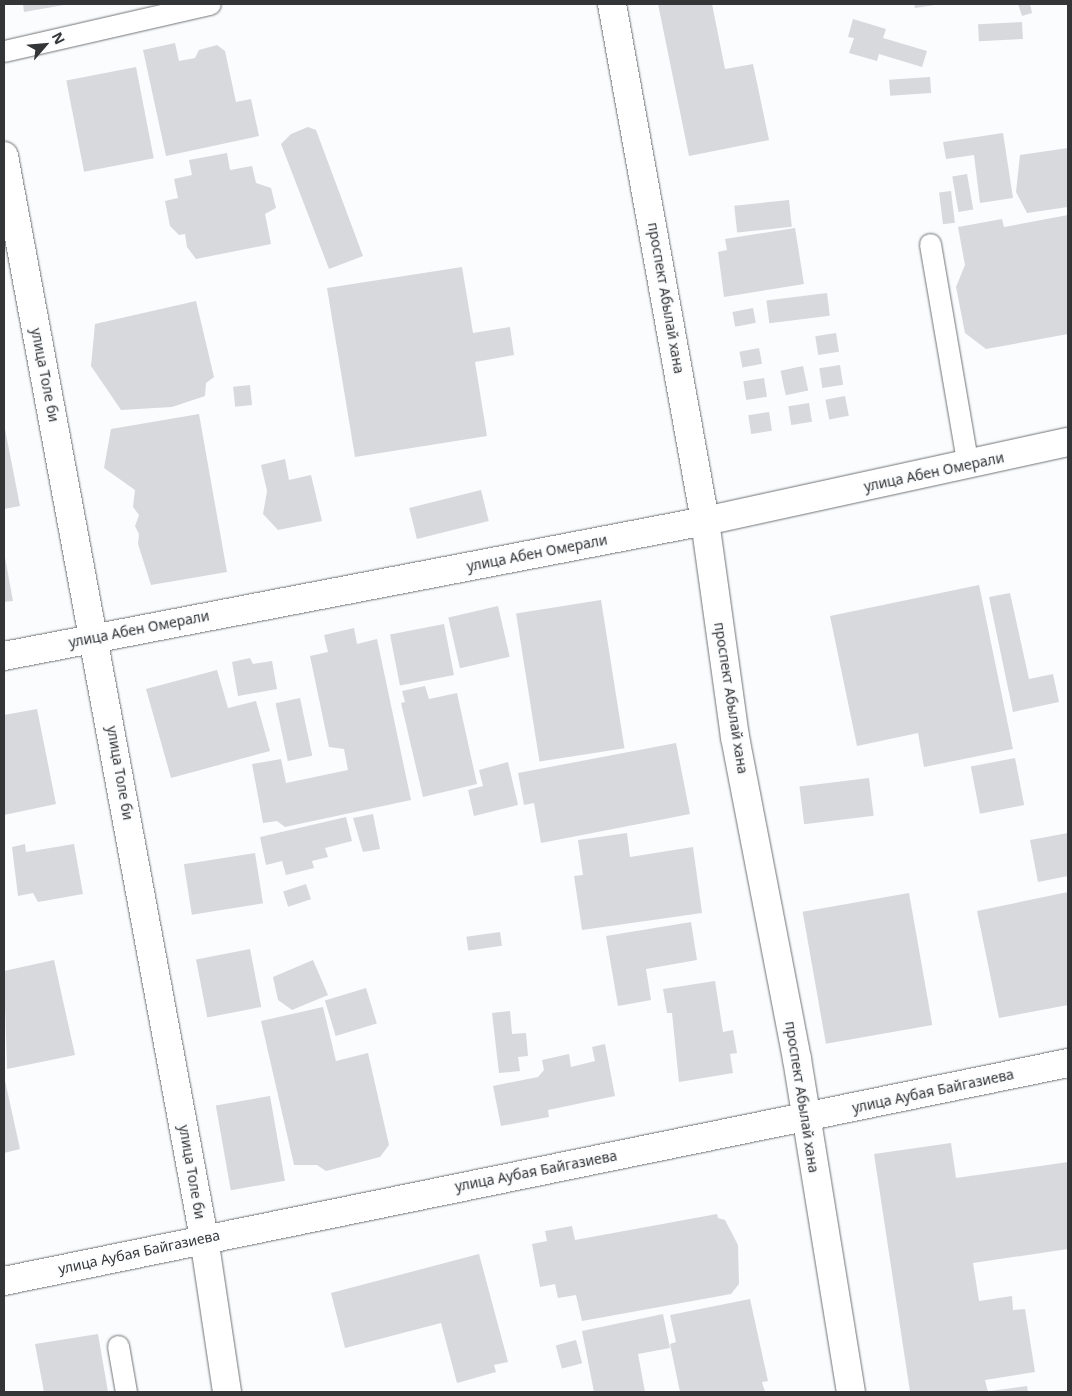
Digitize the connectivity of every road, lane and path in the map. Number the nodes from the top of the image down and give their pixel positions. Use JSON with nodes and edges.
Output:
{"nodes":[{"id":1,"x":210,"y":4,"type":"edge"},
{"id":2,"x":612,"y":4,"type":"edge"},
{"id":3,"x":4,"y":51,"type":"edge"},
{"id":4,"x":4,"y":156,"type":"edge"},
{"id":5,"x":930,"y":244,"type":"dead end"},
{"id":6,"x":1068,"y":442,"type":"edge"},
{"id":7,"x":968,"y":466,"type":"junction"},
{"id":8,"x":705,"y":521,"type":"junction"},
{"id":9,"x":95,"y":637,"type":"junction"},
{"id":10,"x":4,"y":656,"type":"edge"},
{"id":11,"x":1068,"y":1063,"type":"edge"},
{"id":12,"x":806,"y":1117,"type":"junction"},
{"id":13,"x":204,"y":1238,"type":"junction"},
{"id":14,"x":4,"y":1281,"type":"edge"},
{"id":15,"x":118,"y":1346,"type":"dead end"},
{"id":16,"x":126,"y":1392,"type":"edge"},
{"id":17,"x":228,"y":1392,"type":"edge"},
{"id":18,"x":851,"y":1392,"type":"edge"}],
"edges":[{"from":1,"to":3,"type":"lane"},
{"from":2,"to":8,"type":"main road","name":"проспект Абылай хана"},
{"from":4,"to":9,"type":"main road","name":"улица Толе би"},
{"from":5,"to":7,"type":"lane"},
{"from":6,"to":7,"type":"main road","name":"улица Абен Омерали"},
{"from":7,"to":8,"type":"main road","name":"улица Абен Омерали"},
{"from":8,"to":9,"type":"main road","name":"улица Абен Омерали"},
{"from":8,"to":12,"type":"main road","name":"проспект Абылай хана"},
{"from":9,"to":10,"type":"main road","name":"улица Абен Омерали"},
{"from":9,"to":13,"type":"main road","name":"улица Толе би"},
{"from":11,"to":12,"type":"main road","name":"улица Аубая Байгазиева"},
{"from":12,"to":13,"type":"main road","name":"улица Аубая Байгазиева"},
{"from":12,"to":18,"type":"main road","name":"проспект Абылай хана"},
{"from":13,"to":14,"type":"main road","name":"улица Аубая Байгазиева"},
{"from":13,"to":17,"type":"main road","name":"улица Толе би"},
{"from":15,"to":16,"type":"lane"}]}
